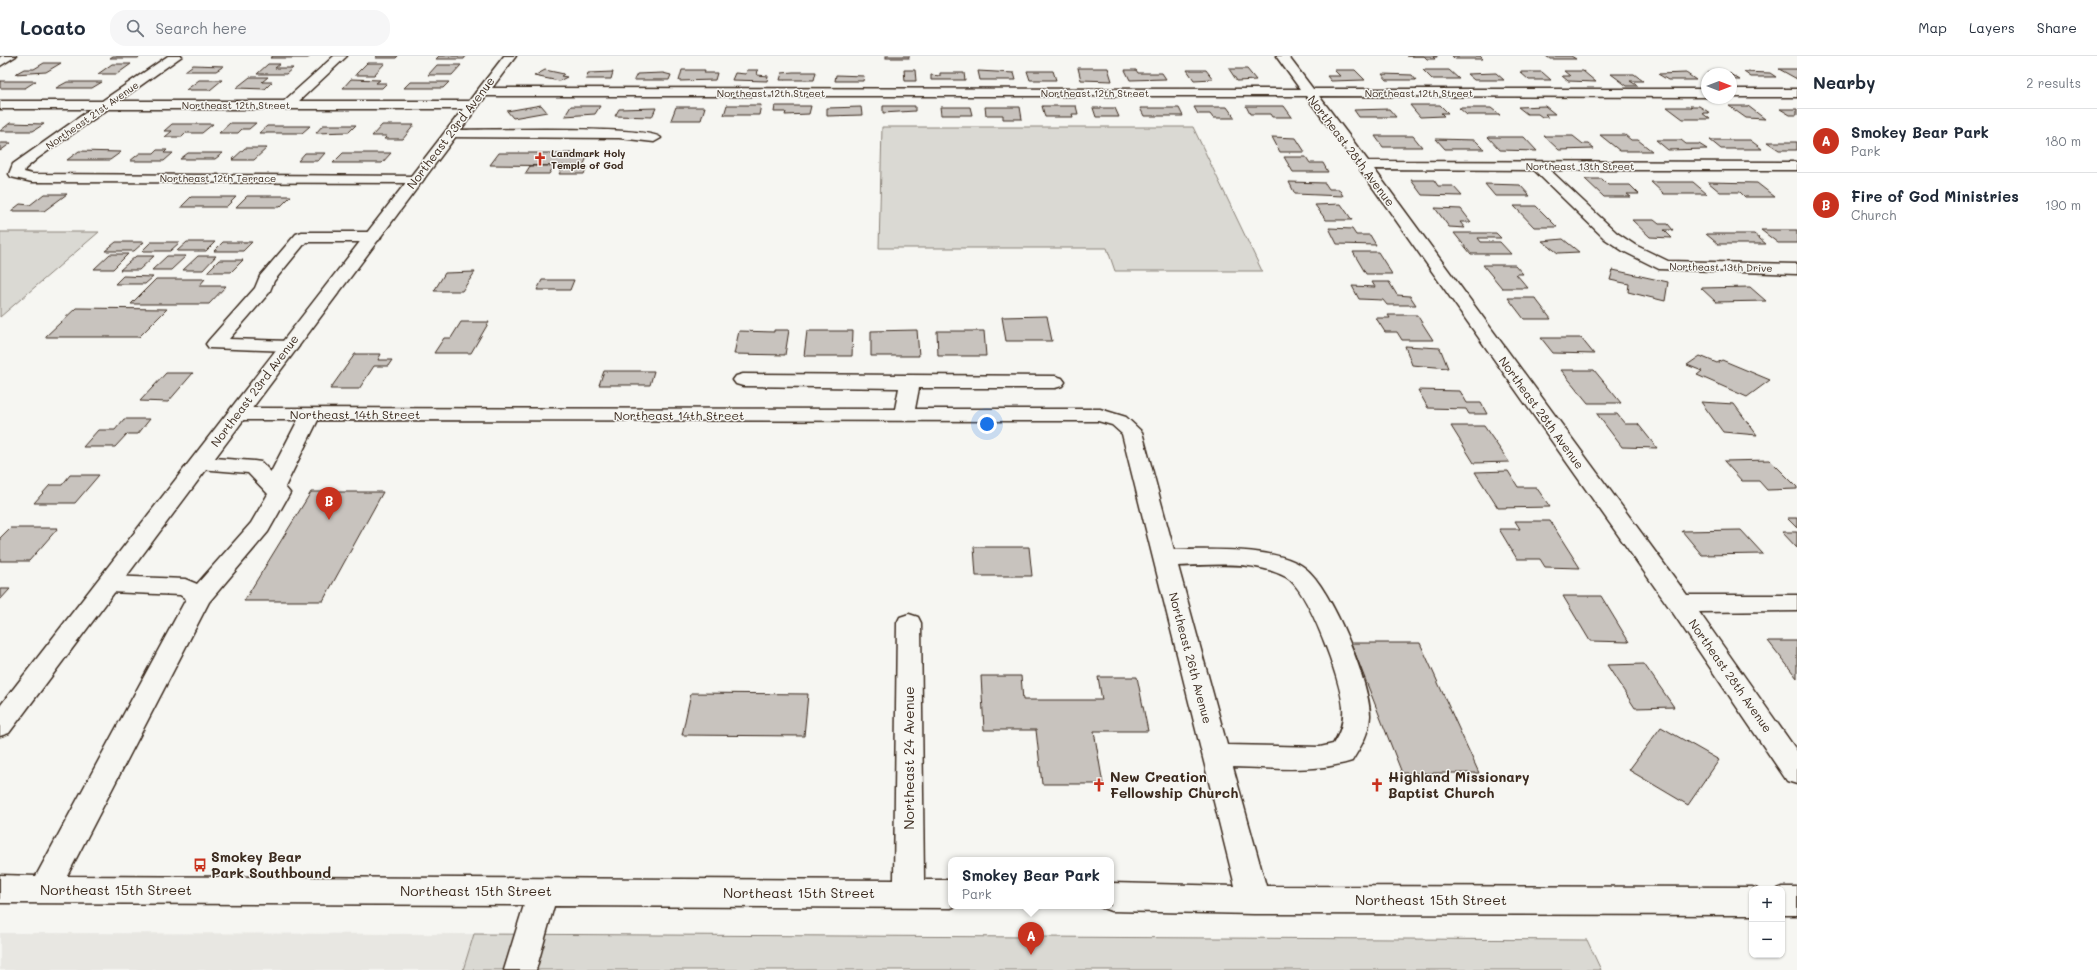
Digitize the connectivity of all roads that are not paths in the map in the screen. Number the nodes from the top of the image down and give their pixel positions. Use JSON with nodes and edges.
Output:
{"nodes":[{"id":1,"x":10,"y":56,"type":"edge"},
{"id":2,"x":176,"y":56,"type":"edge"},
{"id":3,"x":341,"y":56,"type":"edge"},
{"id":4,"x":510,"y":56,"type":"edge"},
{"id":5,"x":1282,"y":56,"type":"edge"},
{"id":6,"x":0,"y":62,"type":"edge"},
{"id":7,"x":1308,"y":93,"type":"junction"},
{"id":8,"x":1701,"y":93,"type":"edge"},
{"id":9,"x":1737,"y":93,"type":"edge"},
{"id":10,"x":1797,"y":93,"type":"edge"},
{"id":11,"x":478,"y":99,"type":"junction"},
{"id":12,"x":0,"y":105,"type":"edge"},
{"id":13,"x":106,"y":105,"type":"junction"},
{"id":14,"x":287,"y":105,"type":"junction"},
{"id":15,"x":451,"y":134,"type":"junction"},
{"id":16,"x":654,"y":138,"type":"dead end"},
{"id":17,"x":1364,"y":165,"type":"junction"},
{"id":18,"x":1538,"y":166,"type":"junction"},
{"id":19,"x":1797,"y":166,"type":"edge"},
{"id":20,"x":20,"y":175,"type":"joint"},
{"id":21,"x":417,"y":178,"type":"junction"},
{"id":22,"x":373,"y":237,"type":"junction"},
{"id":23,"x":1797,"y":268,"type":"edge"},
{"id":24,"x":290,"y":346,"type":"junction"},
{"id":25,"x":743,"y":380,"type":"dead end"},
{"id":26,"x":910,"y":382,"type":"junction"},
{"id":27,"x":1055,"y":382,"type":"dead end"},
{"id":28,"x":238,"y":414,"type":"junction"},
{"id":29,"x":311,"y":415,"type":"junction"},
{"id":30,"x":904,"y":416,"type":"junction"},
{"id":31,"x":1119,"y":421,"type":"joint"},
{"id":32,"x":200,"y":463,"type":"junction"},
{"id":33,"x":274,"y":486,"type":"junction"},
{"id":34,"x":1165,"y":558,"type":"junction"},
{"id":35,"x":109,"y":584,"type":"junction"},
{"id":36,"x":199,"y":597,"type":"junction"},
{"id":37,"x":1797,"y":603,"type":"edge"},
{"id":38,"x":1680,"y":604,"type":"junction"},
{"id":39,"x":909,"y":623,"type":"dead end"},
{"id":40,"x":0,"y":726,"type":"edge"},
{"id":41,"x":1216,"y":756,"type":"junction"},
{"id":42,"x":1797,"y":773,"type":"edge"},
{"id":43,"x":0,"y":889,"type":"edge"},
{"id":44,"x":45,"y":889,"type":"junction"},
{"id":45,"x":543,"y":892,"type":"junction"},
{"id":46,"x":909,"y":893,"type":"junction"},
{"id":47,"x":948,"y":894,"type":"edge"},
{"id":48,"x":1114,"y":897,"type":"edge"},
{"id":49,"x":1254,"y":900,"type":"junction"},
{"id":50,"x":1749,"y":900,"type":"edge"},
{"id":51,"x":1785,"y":900,"type":"edge"},
{"id":52,"x":1797,"y":900,"type":"edge"},
{"id":53,"x":520,"y":970,"type":"edge"}],
"edges":[{"from":1,"to":6,"type":"street"},
{"from":2,"to":13,"type":"street","name":"Northeast 21st Avenue"},
{"from":3,"to":14,"type":"street"},
{"from":4,"to":11,"type":"street","name":"Northeast 23rd Avenue"},
{"from":5,"to":7,"type":"street","name":"Northeast 28th Avenue"},
{"from":7,"to":8,"type":"street","name":"Northeast 12th Street"},
{"from":7,"to":11,"type":"street","name":"Northeast 12th Street"},
{"from":7,"to":17,"type":"street","name":"Northeast 28th Avenue"},
{"from":9,"to":10,"type":"street"},
{"from":11,"to":14,"type":"street","name":"Northeast 12th Street"},
{"from":11,"to":15,"type":"street","name":"Northeast 23rd Avenue"},
{"from":12,"to":13,"type":"street","name":"Northeast 12th Street"},
{"from":13,"to":14,"type":"street","name":"Northeast 12th Street"},
{"from":13,"to":20,"type":"street","name":"Northeast 21st Avenue"},
{"from":15,"to":16,"type":"street"},
{"from":15,"to":21,"type":"street","name":"Northeast 23rd Avenue"},
{"from":17,"to":18,"type":"street","name":"Northeast 13th Street"},
{"from":17,"to":38,"type":"street","name":"Northeast 28th Avenue"},
{"from":18,"to":19,"type":"street","name":"Northeast 13th Street"},
{"from":18,"to":23,"type":"street","name":"Northeast 13th Drive"},
{"from":20,"to":21,"type":"street","name":"Northeast 12th Terrace"},
{"from":21,"to":22,"type":"street","name":"Northeast 23rd Avenue"},
{"from":22,"to":24,"type":"street","name":"Northeast 23rd Avenue"},
{"from":22,"to":24,"type":"street"},
{"from":24,"to":28,"type":"street","name":"Northeast 23rd Avenue"},
{"from":25,"to":26,"type":"street"},
{"from":26,"to":27,"type":"street"},
{"from":26,"to":30,"type":"street"},
{"from":28,"to":29,"type":"street","name":"Northeast 14th Street"},
{"from":28,"to":32,"type":"street","name":"Northeast 23rd Avenue"},
{"from":29,"to":30,"type":"street","name":"Northeast 14th Street"},
{"from":29,"to":33,"type":"street"},
{"from":30,"to":31,"type":"street","name":"Northeast 14th Street"},
{"from":31,"to":34,"type":"street","name":"Northeast 26th Avenue"},
{"from":32,"to":33,"type":"street"},
{"from":32,"to":35,"type":"street","name":"Northeast 23rd Avenue"},
{"from":33,"to":36,"type":"street"},
{"from":34,"to":41,"type":"street","name":"Northeast 26th Avenue"},
{"from":34,"to":41,"type":"street"},
{"from":35,"to":36,"type":"street"},
{"from":35,"to":40,"type":"street","name":"Northeast 23rd Avenue"},
{"from":36,"to":44,"type":"street"},
{"from":37,"to":38,"type":"street"},
{"from":38,"to":42,"type":"street","name":"Northeast 28th Avenue"},
{"from":39,"to":46,"type":"street","name":"Northeast 24 Avenue"},
{"from":41,"to":49,"type":"street","name":"Northeast 26th Avenue"},
{"from":43,"to":44,"type":"street","name":"Northeast 15th Street"},
{"from":44,"to":45,"type":"street","name":"Northeast 15th Street"},
{"from":45,"to":46,"type":"street","name":"Northeast 15th Street"},
{"from":45,"to":53,"type":"street"},
{"from":46,"to":47,"type":"street","name":"Northeast 15th Street"},
{"from":48,"to":49,"type":"street","name":"Northeast 15th Street"},
{"from":49,"to":50,"type":"street","name":"Northeast 15th Street"},
{"from":51,"to":52,"type":"street"}]}
